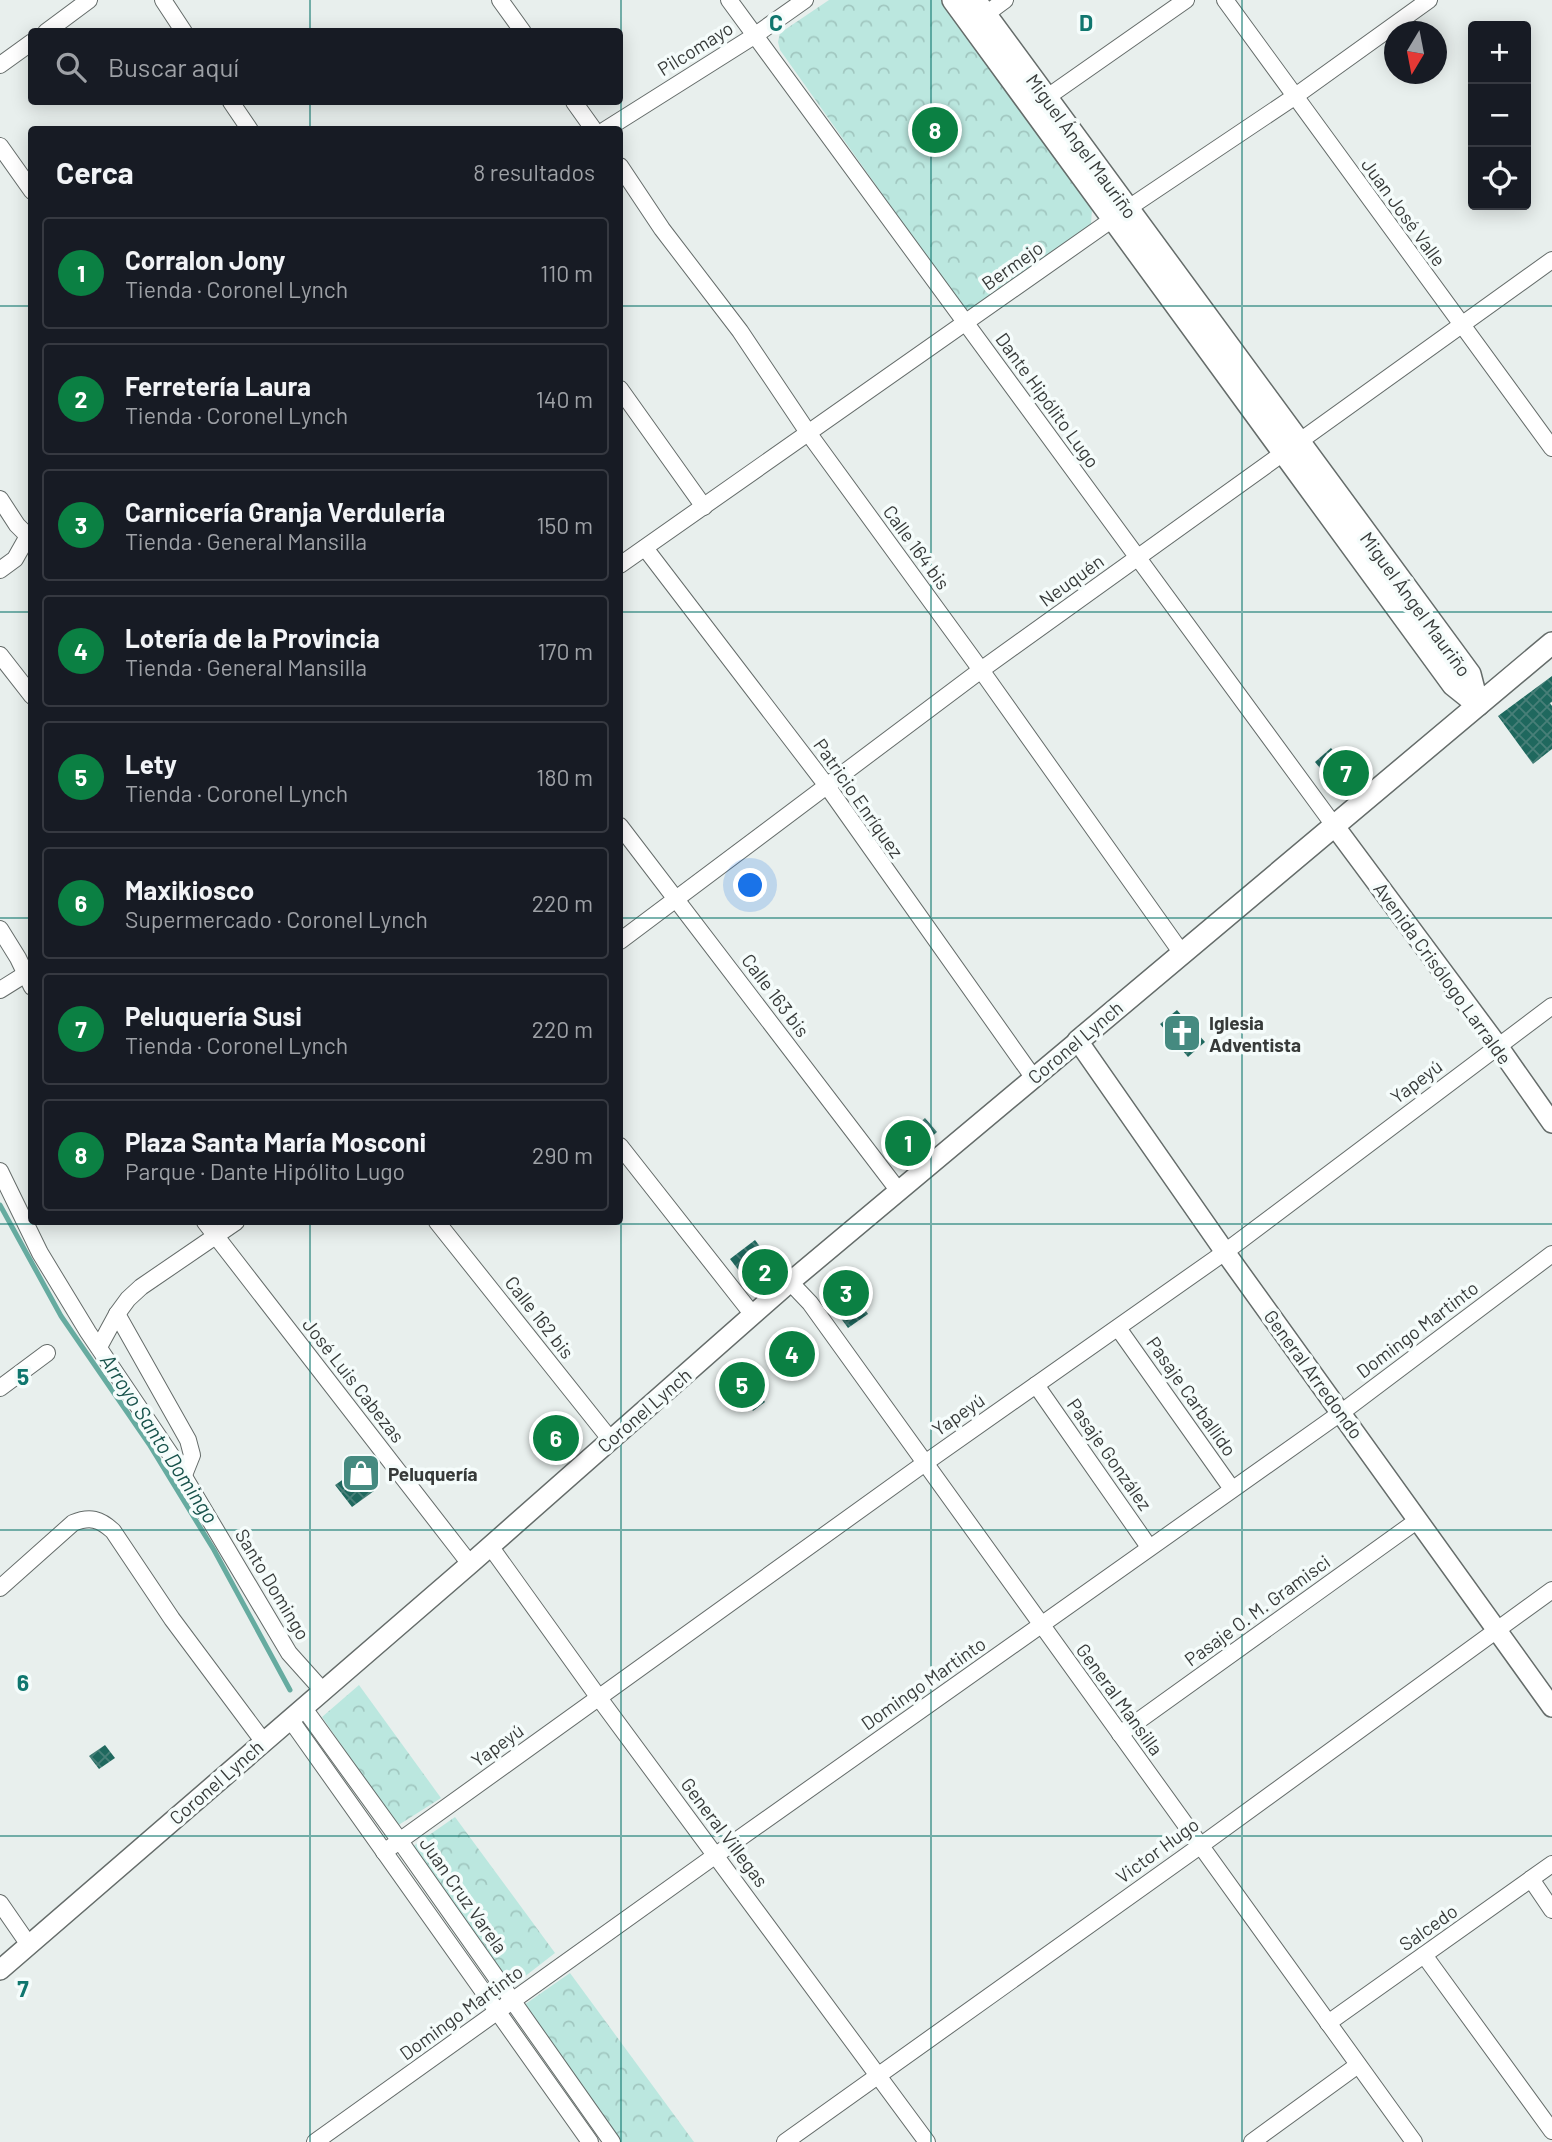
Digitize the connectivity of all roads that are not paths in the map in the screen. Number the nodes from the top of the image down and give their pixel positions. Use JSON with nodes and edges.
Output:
{"nodes":[{"id":1,"x":89,"y":0,"type":"edge"},
{"id":2,"x":163,"y":0,"type":"edge"},
{"id":3,"x":500,"y":0,"type":"edge"},
{"id":4,"x":729,"y":0,"type":"edge"},
{"id":5,"x":805,"y":0,"type":"edge"},
{"id":6,"x":953,"y":0,"type":"edge"},
{"id":7,"x":1004,"y":0,"type":"edge"},
{"id":8,"x":1185,"y":0,"type":"edge"},
{"id":9,"x":1225,"y":0,"type":"edge"},
{"id":10,"x":1429,"y":0,"type":"edge"},
{"id":11,"x":980,"y":7,"type":"edge"},
{"id":12,"x":51,"y":28,"type":"edge"},
{"id":13,"x":181,"y":28,"type":"edge"},
{"id":14,"x":520,"y":28,"type":"edge"},
{"id":15,"x":754,"y":36,"type":"junction"},
{"id":16,"x":28,"y":45,"type":"edge"},
{"id":17,"x":0,"y":65,"type":"edge"},
{"id":18,"x":1294,"y":97,"type":"junction"},
{"id":19,"x":1046,"y":98,"type":"junction"},
{"id":20,"x":233,"y":105,"type":"edge"},
{"id":21,"x":576,"y":105,"type":"edge"},
{"id":22,"x":247,"y":126,"type":"edge"},
{"id":23,"x":591,"y":126,"type":"edge"},
{"id":24,"x":611,"y":126,"type":"edge"},
{"id":25,"x":0,"y":146,"type":"edge"},
{"id":26,"x":623,"y":170,"type":"edge"},
{"id":27,"x":28,"y":185,"type":"edge"},
{"id":28,"x":1120,"y":214,"type":"junction"},
{"id":29,"x":1552,"y":260,"type":"edge"},
{"id":30,"x":966,"y":323,"type":"junction"},
{"id":31,"x":1461,"y":326,"type":"junction"},
{"id":32,"x":623,"y":393,"type":"edge"},
{"id":33,"x":809,"y":434,"type":"junction"},
{"id":34,"x":1290,"y":447,"type":"junction"},
{"id":35,"x":1552,"y":448,"type":"edge"},
{"id":36,"x":0,"y":499,"type":"edge"},
{"id":37,"x":704,"y":507,"type":"junction"},
{"id":38,"x":28,"y":533,"type":"edge"},
{"id":39,"x":28,"y":538,"type":"edge"},
{"id":40,"x":645,"y":548,"type":"junction"},
{"id":41,"x":1138,"y":558,"type":"junction"},
{"id":42,"x":623,"y":563,"type":"edge"},
{"id":43,"x":0,"y":569,"type":"edge"},
{"id":44,"x":1552,"y":643,"type":"edge"},
{"id":45,"x":0,"y":655,"type":"edge"},
{"id":46,"x":981,"y":670,"type":"junction"},
{"id":47,"x":28,"y":691,"type":"edge"},
{"id":48,"x":1478,"y":705,"type":"junction"},
{"id":49,"x":827,"y":786,"type":"junction"},
{"id":50,"x":1333,"y":824,"type":"junction"},
{"id":51,"x":623,"y":830,"type":"edge"},
{"id":52,"x":676,"y":900,"type":"junction"},
{"id":53,"x":0,"y":929,"type":"edge"},
{"id":54,"x":623,"y":939,"type":"edge"},
{"id":55,"x":1181,"y":953,"type":"junction"},
{"id":56,"x":28,"y":975,"type":"edge"},
{"id":57,"x":28,"y":977,"type":"edge"},
{"id":58,"x":0,"y":990,"type":"edge"},
{"id":59,"x":1552,"y":1006,"type":"edge"},
{"id":60,"x":1078,"y":1041,"type":"junction"},
{"id":61,"x":1498,"y":1046,"type":"junction"},
{"id":62,"x":1033,"y":1077,"type":"junction"},
{"id":63,"x":1552,"y":1124,"type":"edge"},
{"id":64,"x":623,"y":1150,"type":"edge"},
{"id":65,"x":0,"y":1171,"type":"edge"},
{"id":66,"x":898,"y":1190,"type":"junction"},
{"id":67,"x":207,"y":1225,"type":"edge"},
{"id":68,"x":232,"y":1225,"type":"edge"},
{"id":69,"x":439,"y":1225,"type":"edge"},
{"id":70,"x":216,"y":1236,"type":"junction"},
{"id":71,"x":1225,"y":1252,"type":"junction"},
{"id":72,"x":1552,"y":1254,"type":"edge"},
{"id":73,"x":790,"y":1282,"type":"junction"},
{"id":74,"x":117,"y":1314,"type":"junction"},
{"id":75,"x":753,"y":1315,"type":"junction"},
{"id":76,"x":1118,"y":1328,"type":"junction"},
{"id":77,"x":99,"y":1348,"type":"junction"},
{"id":78,"x":47,"y":1353,"type":"dead end"},
{"id":79,"x":1036,"y":1385,"type":"junction"},
{"id":80,"x":0,"y":1388,"type":"edge"},
{"id":81,"x":1342,"y":1412,"type":"junction"},
{"id":82,"x":610,"y":1439,"type":"junction"},
{"id":83,"x":925,"y":1463,"type":"junction"},
{"id":84,"x":184,"y":1475,"type":"junction"},
{"id":85,"x":1232,"y":1489,"type":"junction"},
{"id":86,"x":1418,"y":1520,"type":"junction"},
{"id":87,"x":490,"y":1546,"type":"junction"},
{"id":88,"x":1149,"y":1547,"type":"junction"},
{"id":89,"x":470,"y":1564,"type":"junction"},
{"id":90,"x":0,"y":1588,"type":"edge"},
{"id":91,"x":1552,"y":1590,"type":"edge"},
{"id":92,"x":1041,"y":1626,"type":"junction"},
{"id":93,"x":1496,"y":1629,"type":"junction"},
{"id":94,"x":323,"y":1691,"type":"junction"},
{"id":95,"x":599,"y":1698,"type":"junction"},
{"id":96,"x":1552,"y":1707,"type":"edge"},
{"id":97,"x":296,"y":1713,"type":"junction"},
{"id":98,"x":1121,"y":1734,"type":"junction"},
{"id":99,"x":263,"y":1741,"type":"junction"},
{"id":100,"x":400,"y":1841,"type":"junction"},
{"id":101,"x":1200,"y":1846,"type":"junction"},
{"id":102,"x":384,"y":1852,"type":"junction"},
{"id":103,"x":716,"y":1855,"type":"junction"},
{"id":104,"x":1552,"y":1864,"type":"edge"},
{"id":105,"x":1531,"y":1879,"type":"junction"},
{"id":106,"x":0,"y":1903,"type":"edge"},
{"id":107,"x":1552,"y":1909,"type":"edge"},
{"id":108,"x":29,"y":1945,"type":"junction"},
{"id":109,"x":1424,"y":1955,"type":"junction"},
{"id":110,"x":0,"y":1970,"type":"edge"},
{"id":111,"x":512,"y":2001,"type":"junction"},
{"id":112,"x":497,"y":2011,"type":"junction"},
{"id":113,"x":1328,"y":2023,"type":"junction"},
{"id":114,"x":1358,"y":2065,"type":"junction"},
{"id":115,"x":879,"y":2075,"type":"junction"},
{"id":116,"x":1552,"y":2131,"type":"edge"},
{"id":117,"x":315,"y":2142,"type":"edge"},
{"id":118,"x":590,"y":2142,"type":"edge"},
{"id":119,"x":612,"y":2142,"type":"edge"},
{"id":120,"x":785,"y":2142,"type":"edge"},
{"id":121,"x":927,"y":2142,"type":"edge"},
{"id":122,"x":1252,"y":2142,"type":"edge"},
{"id":123,"x":1414,"y":2142,"type":"edge"}],
"edges":[{"from":1,"to":12,"type":"street"},
{"from":2,"to":13,"type":"street"},
{"from":3,"to":14,"type":"street"},
{"from":4,"to":15,"type":"street","name":"Dante Hipólito Lugo"},
{"from":5,"to":15,"type":"street","name":"Pilcomayo"},
{"from":6,"to":28,"type":"main road","name":"Miguel Ángel Mauriño"},
{"from":7,"to":11,"type":"street"},
{"from":8,"to":19,"type":"street"},
{"from":9,"to":18,"type":"street","name":"Juan José Valle"},
{"from":10,"to":18,"type":"street","name":"Bermejo"},
{"from":11,"to":19,"type":"main road","name":"Miguel Ángel Mauriño"},
{"from":15,"to":24,"type":"street","name":"Pilcomayo"},
{"from":15,"to":30,"type":"street","name":"Dante Hipólito Lugo"},
{"from":16,"to":17,"type":"street"},
{"from":18,"to":28,"type":"street","name":"Bermejo"},
{"from":18,"to":31,"type":"street","name":"Juan José Valle"},
{"from":19,"to":28,"type":"main road","name":"Miguel Ángel Mauriño"},
{"from":20,"to":22,"type":"street"},
{"from":21,"to":23,"type":"street"},
{"from":25,"to":27,"type":"street"},
{"from":26,"to":33,"type":"street","name":"Calle 164 bis"},
{"from":28,"to":30,"type":"street","name":"Bermejo"},
{"from":28,"to":34,"type":"main road","name":"Miguel Ángel Mauriño"},
{"from":29,"to":31,"type":"street","name":"Neuquén"},
{"from":30,"to":33,"type":"street","name":"Bermejo"},
{"from":30,"to":41,"type":"street","name":"Dante Hipólito Lugo"},
{"from":31,"to":34,"type":"street","name":"Neuquén"},
{"from":31,"to":35,"type":"street","name":"Juan José Valle"},
{"from":32,"to":37,"type":"street"},
{"from":33,"to":37,"type":"street","name":"Bermejo"},
{"from":33,"to":46,"type":"street","name":"Calle 164 bis"},
{"from":34,"to":41,"type":"street","name":"Neuquén"},
{"from":34,"to":48,"type":"main road","name":"Miguel Ángel Mauriño"},
{"from":36,"to":38,"type":"street"},
{"from":37,"to":40,"type":"street","name":"Bermejo"},
{"from":39,"to":43,"type":"street"},
{"from":40,"to":42,"type":"street","name":"Bermejo"},
{"from":40,"to":49,"type":"street","name":"Patricio Enríquez"},
{"from":41,"to":46,"type":"street","name":"Neuquén"},
{"from":41,"to":50,"type":"street","name":"Dante Hipólito Lugo"},
{"from":44,"to":48,"type":"main road","name":"Coronel Lynch"},
{"from":45,"to":47,"type":"street"},
{"from":46,"to":49,"type":"street","name":"Neuquén"},
{"from":46,"to":55,"type":"street","name":"Calle 164 bis"},
{"from":48,"to":50,"type":"main road","name":"Coronel Lynch"},
{"from":49,"to":52,"type":"street","name":"Neuquén"},
{"from":49,"to":62,"type":"street","name":"Patricio Enríquez"},
{"from":50,"to":55,"type":"main road","name":"Coronel Lynch"},
{"from":50,"to":61,"type":"street","name":"Avenida Crisólogo Larralde"},
{"from":51,"to":52,"type":"street","name":"Calle 163 bis"},
{"from":52,"to":54,"type":"street","name":"Neuquén"},
{"from":52,"to":66,"type":"street","name":"Calle 163 bis"},
{"from":53,"to":56,"type":"street"},
{"from":55,"to":60,"type":"main road","name":"Coronel Lynch"},
{"from":57,"to":58,"type":"street"},
{"from":59,"to":61,"type":"street","name":"Yapeyú"},
{"from":60,"to":62,"type":"street","name":"Coronel Lynch"},
{"from":60,"to":71,"type":"street","name":"General Arredondo"},
{"from":61,"to":63,"type":"street","name":"Avenida Crisólogo Larralde"},
{"from":61,"to":71,"type":"street","name":"Yapeyú"},
{"from":62,"to":66,"type":"street","name":"Coronel Lynch"},
{"from":64,"to":75,"type":"street"},
{"from":65,"to":77,"type":"street","name":"Santo Domingo"},
{"from":66,"to":73,"type":"street","name":"Coronel Lynch"},
{"from":67,"to":70,"type":"street","name":"José Luis Cabezas"},
{"from":68,"to":70,"type":"street"},
{"from":69,"to":82,"type":"street","name":"Calle 162 bis"},
{"from":70,"to":74,"type":"street"},
{"from":70,"to":89,"type":"street","name":"José Luis Cabezas"},
{"from":71,"to":76,"type":"street","name":"Yapeyú"},
{"from":71,"to":81,"type":"street","name":"General Arredondo"},
{"from":72,"to":81,"type":"street","name":"Domingo Martinto"},
{"from":73,"to":75,"type":"street","name":"Coronel Lynch"},
{"from":73,"to":83,"type":"street","name":"General Mansilla"},
{"from":74,"to":77,"type":"street"},
{"from":74,"to":84,"type":"street"},
{"from":75,"to":82,"type":"street","name":"Coronel Lynch"},
{"from":76,"to":79,"type":"street","name":"Yapeyú"},
{"from":76,"to":85,"type":"street","name":"Pasaje Carballido"},
{"from":77,"to":84,"type":"street","name":"Santo Domingo"},
{"from":78,"to":80,"type":"street"},
{"from":79,"to":83,"type":"street","name":"Yapeyú"},
{"from":79,"to":88,"type":"street","name":"Pasaje González"},
{"from":81,"to":85,"type":"street","name":"Domingo Martinto"},
{"from":81,"to":86,"type":"street","name":"General Arredondo"},
{"from":82,"to":87,"type":"street","name":"Coronel Lynch"},
{"from":83,"to":92,"type":"street","name":"General Mansilla"},
{"from":83,"to":95,"type":"street","name":"Yapeyú"},
{"from":84,"to":94,"type":"street","name":"Santo Domingo"},
{"from":85,"to":88,"type":"street","name":"Domingo Martinto"},
{"from":86,"to":93,"type":"street","name":"General Arredondo"},
{"from":86,"to":98,"type":"street","name":"Pasaje O. M. Gramisci"},
{"from":87,"to":89,"type":"street","name":"Coronel Lynch"},
{"from":87,"to":95,"type":"street","name":"General Villegas"},
{"from":88,"to":92,"type":"street","name":"Domingo Martinto"},
{"from":89,"to":94,"type":"street","name":"Coronel Lynch"},
{"from":90,"to":99,"type":"street"},
{"from":91,"to":93,"type":"street","name":"Victor Hugo"},
{"from":92,"to":98,"type":"street","name":"General Mansilla"},
{"from":92,"to":103,"type":"street","name":"Domingo Martinto"},
{"from":93,"to":96,"type":"street","name":"General Arredondo"},
{"from":93,"to":101,"type":"street","name":"Victor Hugo"},
{"from":94,"to":97,"type":"street","name":"Coronel Lynch"},
{"from":95,"to":100,"type":"street","name":"Yapeyú"},
{"from":95,"to":103,"type":"street","name":"General Villegas"},
{"from":97,"to":99,"type":"street","name":"Coronel Lynch"},
{"from":97,"to":100,"type":"street","name":"Juan Cruz Varela"},
{"from":97,"to":102,"type":"street"},
{"from":98,"to":101,"type":"street","name":"General Mansilla"},
{"from":99,"to":108,"type":"street","name":"Coronel Lynch"},
{"from":100,"to":102,"type":"street","name":"Yapeyú"},
{"from":100,"to":111,"type":"street","name":"Juan Cruz Varela"},
{"from":101,"to":113,"type":"street","name":"General Mansilla"},
{"from":101,"to":115,"type":"street","name":"Victor Hugo"},
{"from":102,"to":112,"type":"street"},
{"from":103,"to":111,"type":"street","name":"Domingo Martinto"},
{"from":103,"to":115,"type":"street","name":"General Villegas"},
{"from":104,"to":105,"type":"street","name":"Salcedo"},
{"from":105,"to":107,"type":"street"},
{"from":105,"to":109,"type":"street","name":"Salcedo"},
{"from":106,"to":108,"type":"street"},
{"from":108,"to":110,"type":"street","name":"Coronel Lynch"},
{"from":109,"to":113,"type":"street","name":"Salcedo"},
{"from":109,"to":116,"type":"street"},
{"from":111,"to":112,"type":"street","name":"Domingo Martinto"},
{"from":111,"to":119,"type":"street","name":"Juan Cruz Varela"},
{"from":112,"to":117,"type":"street","name":"Domingo Martinto"},
{"from":112,"to":118,"type":"street"},
{"from":113,"to":114,"type":"street","name":"General Mansilla"},
{"from":114,"to":122,"type":"street"},
{"from":114,"to":123,"type":"street","name":"General Mansilla"},
{"from":115,"to":120,"type":"street","name":"Victor Hugo"},
{"from":115,"to":121,"type":"street","name":"General Villegas"}]}
